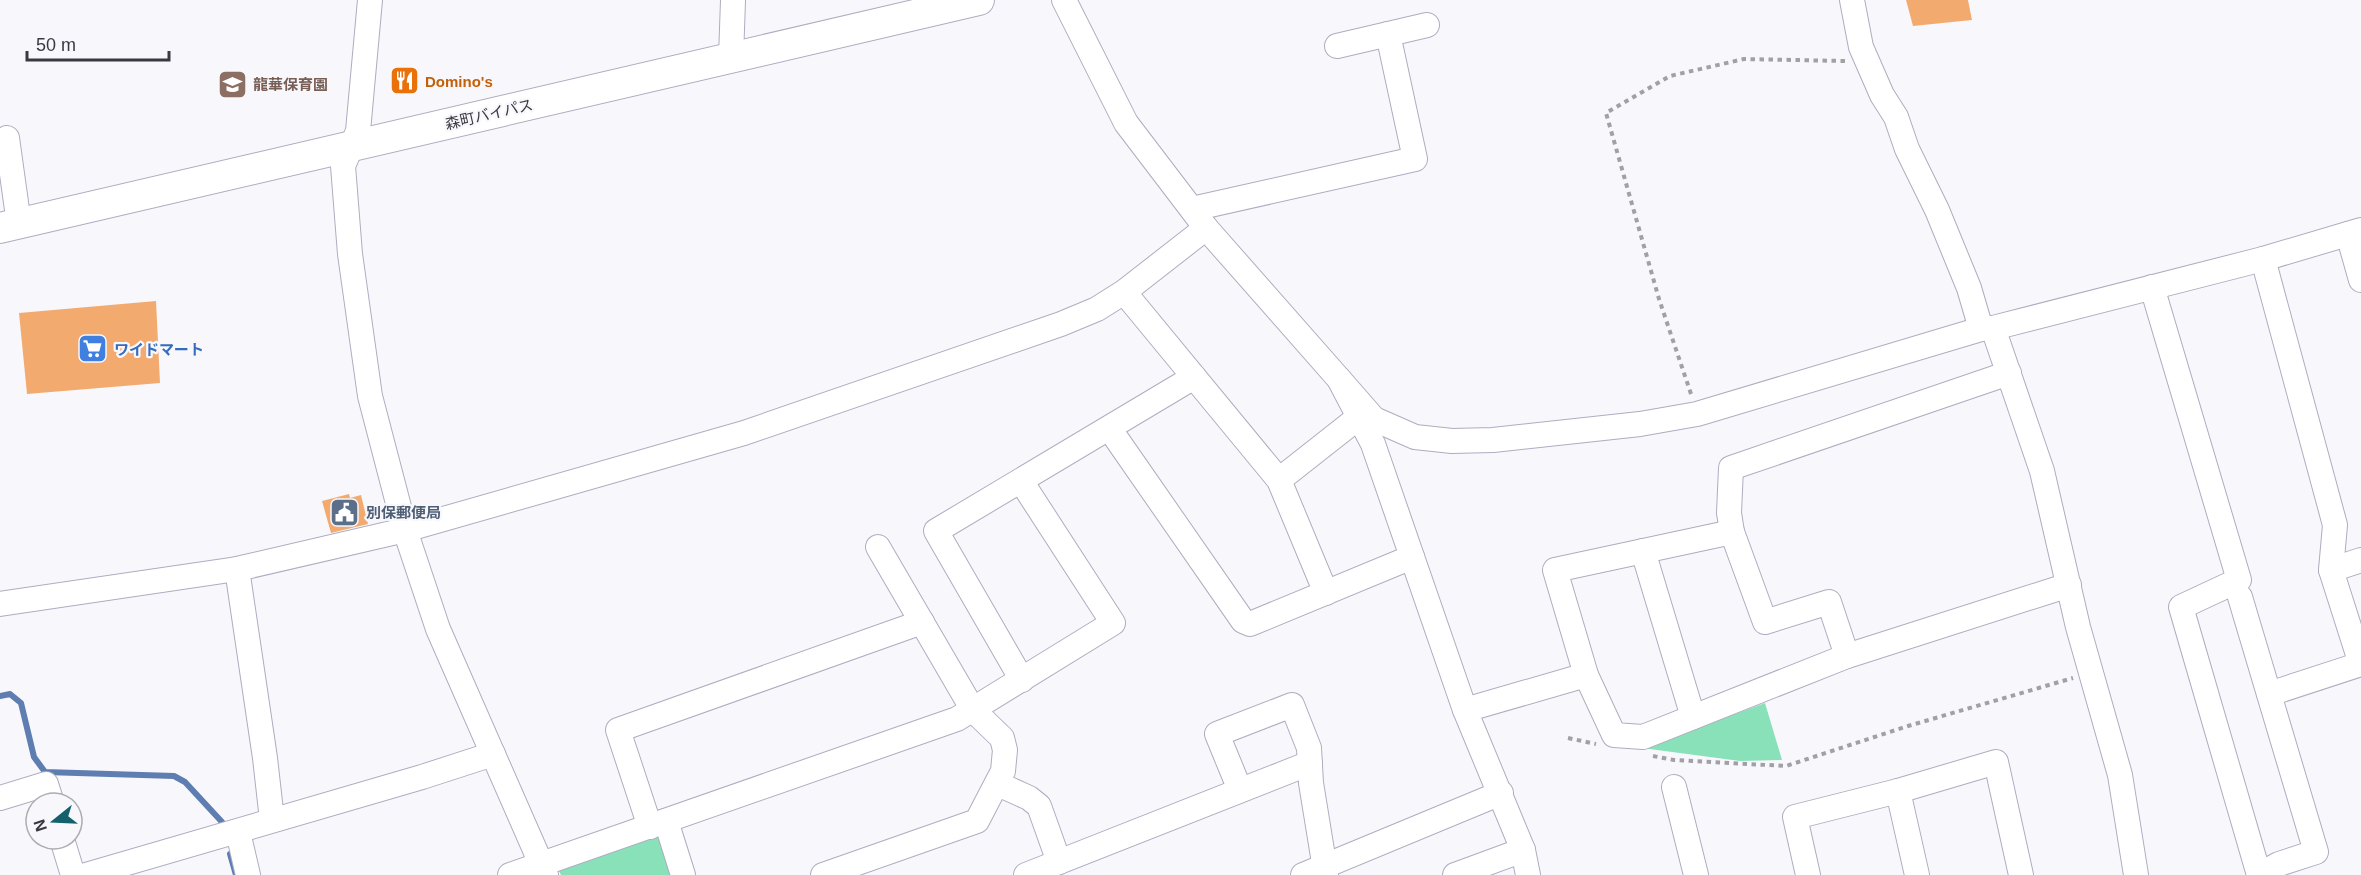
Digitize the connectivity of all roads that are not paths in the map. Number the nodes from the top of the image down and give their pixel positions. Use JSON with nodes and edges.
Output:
{"nodes":[{"id":1,"x":370,"y":0,"type":"edge"},
{"id":2,"x":733,"y":0,"type":"edge"},
{"id":3,"x":979,"y":0,"type":"edge"},
{"id":4,"x":1064,"y":0,"type":"edge"},
{"id":5,"x":1851,"y":0,"type":"edge"},
{"id":6,"x":1427,"y":25,"type":"dead end"},
{"id":7,"x":1389,"y":34,"type":"junction"},
{"id":8,"x":1337,"y":46,"type":"dead end"},
{"id":9,"x":731,"y":58,"type":"junction"},
{"id":10,"x":7,"y":138,"type":"dead end"},
{"id":11,"x":347,"y":156,"type":"junction"},
{"id":12,"x":1199,"y":219,"type":"junction"},
{"id":13,"x":9,"y":226,"type":"edge"},
{"id":14,"x":2355,"y":232,"type":"edge"},
{"id":15,"x":2263,"y":259,"type":"junction"},
{"id":16,"x":2361,"y":280,"type":"edge"},
{"id":17,"x":2152,"y":287,"type":"junction"},
{"id":18,"x":1124,"y":292,"type":"junction"},
{"id":19,"x":1987,"y":329,"type":"junction"},
{"id":20,"x":2009,"y":373,"type":"junction"},
{"id":21,"x":1194,"y":377,"type":"junction"},
{"id":22,"x":1339,"y":379,"type":"junction"},
{"id":23,"x":1359,"y":417,"type":"junction"},
{"id":24,"x":1109,"y":428,"type":"junction"},
{"id":25,"x":1279,"y":480,"type":"junction"},
{"id":26,"x":1021,"y":481,"type":"junction"},
{"id":27,"x":405,"y":530,"type":"junction"},
{"id":28,"x":1732,"y":532,"type":"junction"},
{"id":29,"x":878,"y":548,"type":"dead end"},
{"id":30,"x":1643,"y":551,"type":"junction"},
{"id":31,"x":1412,"y":557,"type":"junction"},
{"id":32,"x":2361,"y":560,"type":"edge"},
{"id":33,"x":237,"y":569,"type":"junction"},
{"id":34,"x":2331,"y":570,"type":"junction"},
{"id":35,"x":2069,"y":585,"type":"junction"},
{"id":36,"x":1326,"y":593,"type":"junction"},
{"id":37,"x":2240,"y":597,"type":"dead end"},
{"id":38,"x":0,"y":604,"type":"edge"},
{"id":39,"x":922,"y":622,"type":"junction"},
{"id":40,"x":1847,"y":656,"type":"junction"},
{"id":41,"x":1586,"y":675,"type":"junction"},
{"id":42,"x":1022,"y":680,"type":"junction"},
{"id":43,"x":2269,"y":694,"type":"junction"},
{"id":44,"x":973,"y":710,"type":"junction"},
{"id":45,"x":1466,"y":710,"type":"junction"},
{"id":46,"x":1693,"y":717,"type":"junction"},
{"id":47,"x":493,"y":754,"type":"junction"},
{"id":48,"x":1310,"y":763,"type":"junction"},
{"id":49,"x":998,"y":784,"type":"junction"},
{"id":50,"x":1674,"y":787,"type":"dead end"},
{"id":51,"x":1240,"y":790,"type":"junction"},
{"id":52,"x":48,"y":791,"type":"edge"},
{"id":53,"x":1898,"y":791,"type":"junction"},
{"id":54,"x":1501,"y":793,"type":"junction"},
{"id":55,"x":0,"y":798,"type":"edge"},
{"id":56,"x":272,"y":820,"type":"junction"},
{"id":57,"x":658,"y":824,"type":"junction"},
{"id":58,"x":237,"y":832,"type":"junction"},
{"id":59,"x":1523,"y":850,"type":"junction"},
{"id":60,"x":66,"y":851,"type":"edge"},
{"id":61,"x":1059,"y":862,"type":"junction"},
{"id":62,"x":544,"y":870,"type":"edge"},
{"id":63,"x":1318,"y":872,"type":"edge"},
{"id":64,"x":73,"y":875,"type":"edge"},
{"id":65,"x":86,"y":875,"type":"edge"},
{"id":66,"x":248,"y":875,"type":"edge"},
{"id":67,"x":510,"y":875,"type":"edge"},
{"id":68,"x":683,"y":875,"type":"edge"},
{"id":69,"x":823,"y":875,"type":"edge"},
{"id":70,"x":1026,"y":875,"type":"edge"},
{"id":71,"x":1455,"y":875,"type":"edge"},
{"id":72,"x":1528,"y":875,"type":"edge"},
{"id":73,"x":1696,"y":875,"type":"edge"},
{"id":74,"x":1808,"y":875,"type":"edge"},
{"id":75,"x":1917,"y":875,"type":"edge"},
{"id":76,"x":2021,"y":875,"type":"edge"},
{"id":77,"x":2136,"y":875,"type":"edge"}],
"edges":[{"from":1,"to":11,"type":"street"},
{"from":2,"to":9,"type":"street"},
{"from":3,"to":9,"type":"main road","name":"森町バイパス"},
{"from":4,"to":12,"type":"street"},
{"from":5,"to":19,"type":"street"},
{"from":6,"to":7,"type":"street"},
{"from":7,"to":8,"type":"street"},
{"from":7,"to":12,"type":"street"},
{"from":9,"to":11,"type":"main road","name":"森町バイパス"},
{"from":10,"to":13,"type":"street"},
{"from":11,"to":13,"type":"main road","name":"森町バイパス"},
{"from":11,"to":27,"type":"street"},
{"from":12,"to":18,"type":"street"},
{"from":12,"to":22,"type":"street"},
{"from":14,"to":15,"type":"street"},
{"from":14,"to":16,"type":"street"},
{"from":15,"to":17,"type":"street"},
{"from":15,"to":34,"type":"street"},
{"from":17,"to":19,"type":"street"},
{"from":17,"to":43,"type":"street"},
{"from":18,"to":21,"type":"street"},
{"from":18,"to":27,"type":"street"},
{"from":19,"to":20,"type":"street"},
{"from":19,"to":22,"type":"street"},
{"from":20,"to":28,"type":"street"},
{"from":20,"to":35,"type":"street"},
{"from":21,"to":24,"type":"street"},
{"from":21,"to":25,"type":"street"},
{"from":22,"to":23,"type":"street"},
{"from":23,"to":25,"type":"street"},
{"from":23,"to":31,"type":"street"},
{"from":24,"to":26,"type":"street"},
{"from":24,"to":36,"type":"street"},
{"from":25,"to":36,"type":"street"},
{"from":26,"to":42,"type":"street"},
{"from":26,"to":42,"type":"street"},
{"from":27,"to":33,"type":"street"},
{"from":27,"to":47,"type":"street"},
{"from":28,"to":30,"type":"street"},
{"from":28,"to":40,"type":"street"},
{"from":29,"to":39,"type":"street"},
{"from":30,"to":41,"type":"street"},
{"from":30,"to":46,"type":"street"},
{"from":31,"to":36,"type":"street"},
{"from":31,"to":45,"type":"street"},
{"from":32,"to":34,"type":"street"},
{"from":33,"to":38,"type":"street"},
{"from":33,"to":56,"type":"street"},
{"from":34,"to":43,"type":"street"},
{"from":35,"to":40,"type":"street"},
{"from":35,"to":77,"type":"street"},
{"from":37,"to":43,"type":"street"},
{"from":39,"to":44,"type":"street"},
{"from":39,"to":57,"type":"street"},
{"from":40,"to":46,"type":"street"},
{"from":41,"to":45,"type":"street"},
{"from":41,"to":46,"type":"street"},
{"from":42,"to":44,"type":"street"},
{"from":44,"to":49,"type":"street"},
{"from":44,"to":57,"type":"street"},
{"from":45,"to":54,"type":"street"},
{"from":47,"to":56,"type":"street"},
{"from":47,"to":62,"type":"street"},
{"from":48,"to":51,"type":"street"},
{"from":48,"to":51,"type":"street"},
{"from":48,"to":63,"type":"street"},
{"from":49,"to":61,"type":"street"},
{"from":49,"to":69,"type":"street"},
{"from":50,"to":73,"type":"street"},
{"from":51,"to":61,"type":"street"},
{"from":52,"to":55,"type":"street"},
{"from":53,"to":74,"type":"street"},
{"from":53,"to":75,"type":"street"},
{"from":53,"to":76,"type":"street"},
{"from":54,"to":59,"type":"street"},
{"from":54,"to":63,"type":"street"},
{"from":56,"to":58,"type":"street"},
{"from":57,"to":62,"type":"street"},
{"from":57,"to":68,"type":"street"},
{"from":58,"to":65,"type":"street"},
{"from":58,"to":66,"type":"street"},
{"from":59,"to":71,"type":"street"},
{"from":59,"to":72,"type":"street"},
{"from":60,"to":64,"type":"street"},
{"from":61,"to":70,"type":"street"},
{"from":62,"to":67,"type":"street"}]}
